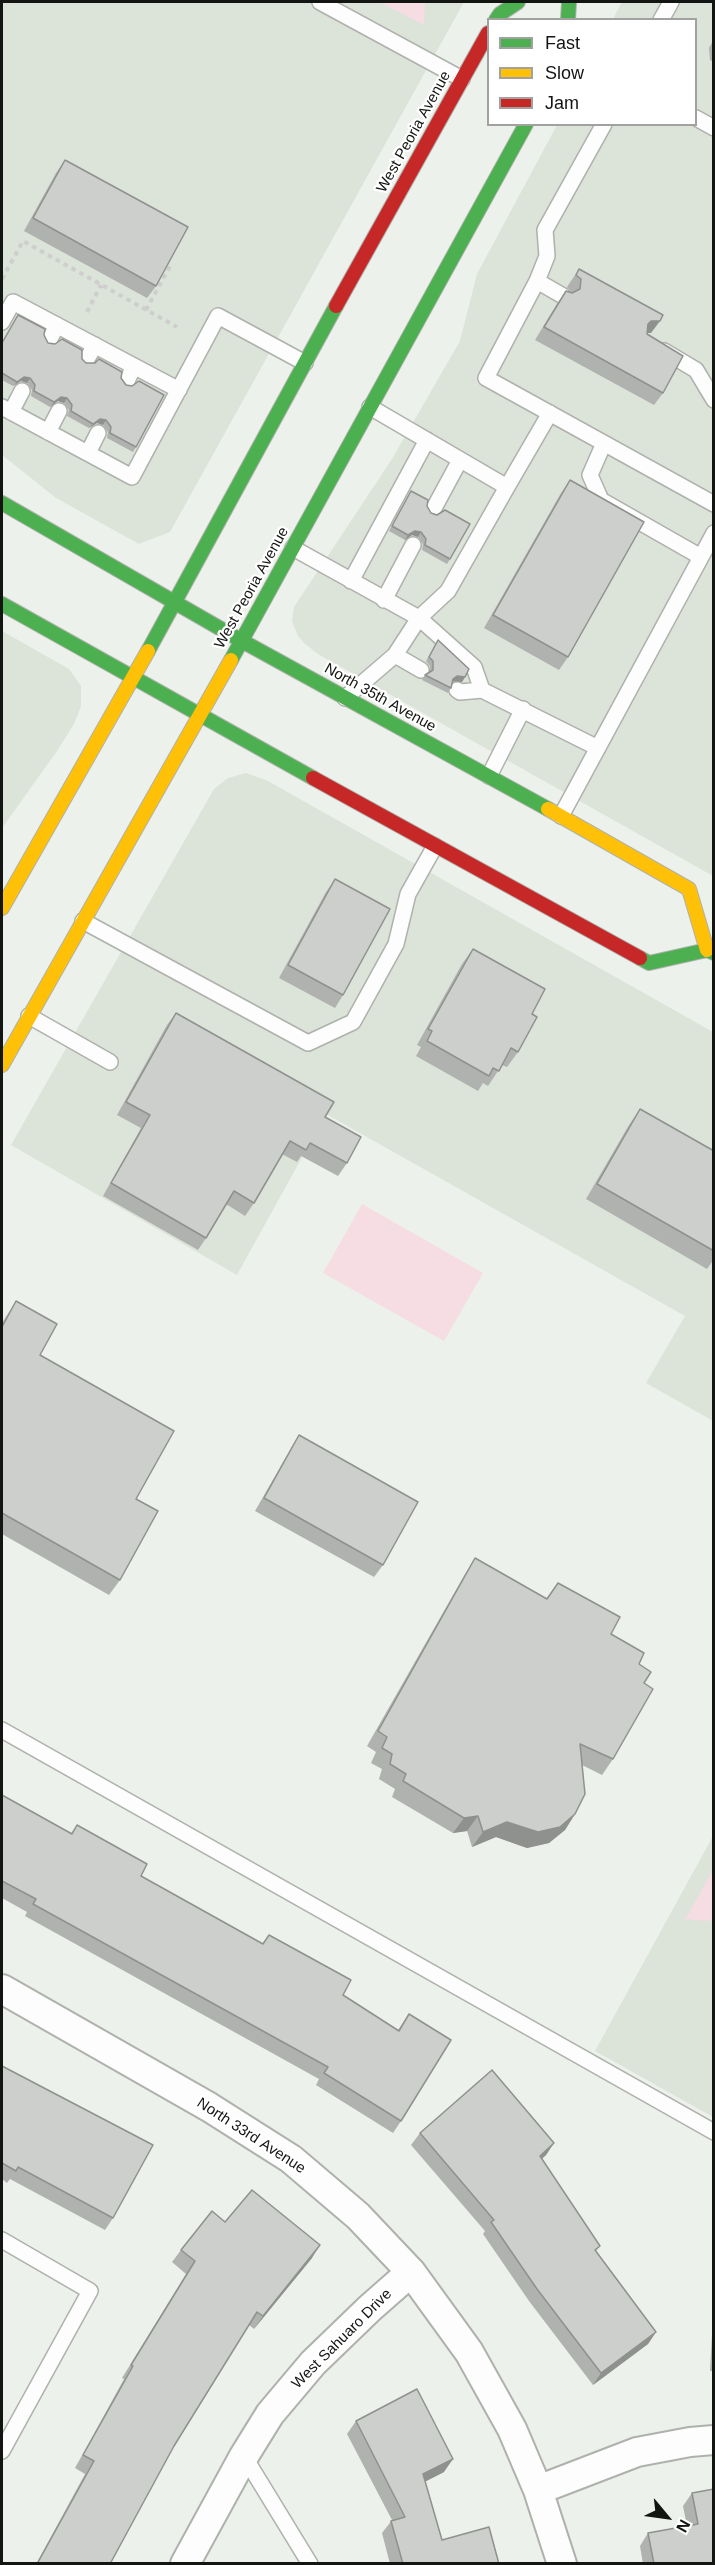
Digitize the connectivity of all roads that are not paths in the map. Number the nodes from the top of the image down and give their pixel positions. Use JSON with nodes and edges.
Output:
{"nodes":[{"id":1,"x":320,"y":2,"type":"edge"},
{"id":2,"x":518,"y":2,"type":"edge"},
{"id":3,"x":569,"y":2,"type":"edge"},
{"id":4,"x":671,"y":2,"type":"edge"},
{"id":5,"x":497,"y":18,"type":"edge"},
{"id":6,"x":568,"y":18,"type":"edge"},
{"id":7,"x":662,"y":18,"type":"edge"},
{"id":8,"x":487,"y":36,"type":"edge"},
{"id":9,"x":462,"y":79,"type":"junction"},
{"id":10,"x":697,"y":119,"type":"edge"},
{"id":11,"x":525,"y":126,"type":"edge"},
{"id":12,"x":603,"y":126,"type":"edge"},
{"id":13,"x":714,"y":128,"type":"edge"},
{"id":14,"x":537,"y":281,"type":"junction"},
{"id":15,"x":563,"y":296,"type":"edge"},
{"id":16,"x":2,"y":322,"type":"edge"},
{"id":17,"x":647,"y":342,"type":"edge"},
{"id":18,"x":95,"y":345,"type":"junction"},
{"id":19,"x":87,"y":359,"type":"dead end"},
{"id":20,"x":305,"y":363,"type":"junction"},
{"id":21,"x":134,"y":366,"type":"junction"},
{"id":22,"x":127,"y":381,"type":"dead end"},
{"id":23,"x":179,"y":390,"type":"junction"},
{"id":24,"x":22,"y":391,"type":"dead end"},
{"id":25,"x":714,"y":400,"type":"edge"},
{"id":26,"x":370,"y":407,"type":"junction"},
{"id":27,"x":6,"y":409,"type":"edge"},
{"id":28,"x":59,"y":411,"type":"dead end"},
{"id":29,"x":550,"y":413,"type":"junction"},
{"id":30,"x":48,"y":432,"type":"junction"},
{"id":31,"x":98,"y":433,"type":"dead end"},
{"id":32,"x":427,"y":440,"type":"junction"},
{"id":33,"x":604,"y":443,"type":"junction"},
{"id":34,"x":88,"y":453,"type":"junction"},
{"id":35,"x":460,"y":459,"type":"junction"},
{"id":36,"x":507,"y":487,"type":"junction"},
{"id":37,"x":2,"y":503,"type":"edge"},
{"id":38,"x":714,"y":504,"type":"edge"},
{"id":39,"x":433,"y":510,"type":"dead end"},
{"id":40,"x":714,"y":533,"type":"edge"},
{"id":41,"x":413,"y":545,"type":"dead end"},
{"id":42,"x":293,"y":548,"type":"junction"},
{"id":43,"x":701,"y":557,"type":"junction"},
{"id":44,"x":351,"y":581,"type":"junction"},
{"id":45,"x":384,"y":600,"type":"junction"},
{"id":46,"x":175,"y":603,"type":"junction"},
{"id":47,"x":2,"y":604,"type":"edge"},
{"id":48,"x":419,"y":618,"type":"junction"},
{"id":49,"x":242,"y":641,"type":"junction"},
{"id":50,"x":395,"y":655,"type":"junction"},
{"id":51,"x":421,"y":670,"type":"dead end"},
{"id":52,"x":132,"y":678,"type":"junction"},
{"id":53,"x":457,"y":690,"type":"dead end"},
{"id":54,"x":482,"y":690,"type":"junction"},
{"id":55,"x":345,"y":698,"type":"junction"},
{"id":56,"x":523,"y":710,"type":"junction"},
{"id":57,"x":200,"y":716,"type":"junction"},
{"id":58,"x":598,"y":748,"type":"junction"},
{"id":59,"x":489,"y":776,"type":"junction"},
{"id":60,"x":561,"y":816,"type":"junction"},
{"id":61,"x":435,"y":846,"type":"junction"},
{"id":62,"x":2,"y":908,"type":"edge"},
{"id":63,"x":83,"y":921,"type":"junction"},
{"id":64,"x":710,"y":952,"type":"edge"},
{"id":65,"x":29,"y":1016,"type":"junction"},
{"id":66,"x":110,"y":1062,"type":"dead end"},
{"id":67,"x":2,"y":1065,"type":"edge"},
{"id":68,"x":2,"y":1730,"type":"edge"},
{"id":69,"x":2,"y":1989,"type":"edge"},
{"id":70,"x":714,"y":2133,"type":"edge"},
{"id":71,"x":2,"y":2240,"type":"edge"},
{"id":72,"x":411,"y":2272,"type":"junction"},
{"id":73,"x":714,"y":2440,"type":"edge"},
{"id":74,"x":2,"y":2451,"type":"edge"},
{"id":75,"x":244,"y":2456,"type":"junction"},
{"id":76,"x":538,"y":2490,"type":"junction"},
{"id":77,"x":184,"y":2564,"type":"edge"},
{"id":78,"x":310,"y":2564,"type":"edge"},
{"id":79,"x":562,"y":2564,"type":"edge"}],
"edges":[{"from":1,"to":9,"type":"lane"},
{"from":2,"to":5,"type":"main road"},
{"from":3,"to":6,"type":"main road"},
{"from":4,"to":7,"type":"lane"},
{"from":8,"to":9,"type":"main road","name":"West Peoria Avenue"},
{"from":9,"to":20,"type":"main road","name":"West Peoria Avenue"},
{"from":10,"to":13,"type":"lane"},
{"from":11,"to":26,"type":"main road","name":"West Peoria Avenue"},
{"from":12,"to":14,"type":"lane"},
{"from":14,"to":15,"type":"lane"},
{"from":14,"to":29,"type":"lane"},
{"from":16,"to":18,"type":"lane"},
{"from":17,"to":25,"type":"lane"},
{"from":18,"to":19,"type":"lane"},
{"from":18,"to":21,"type":"lane"},
{"from":20,"to":23,"type":"lane"},
{"from":20,"to":46,"type":"main road","name":"West Peoria Avenue"},
{"from":21,"to":22,"type":"lane"},
{"from":21,"to":23,"type":"lane"},
{"from":23,"to":34,"type":"lane"},
{"from":24,"to":27,"type":"lane"},
{"from":26,"to":32,"type":"lane"},
{"from":26,"to":42,"type":"main road","name":"West Peoria Avenue"},
{"from":27,"to":30,"type":"lane"},
{"from":28,"to":30,"type":"lane"},
{"from":29,"to":33,"type":"lane"},
{"from":29,"to":36,"type":"lane"},
{"from":30,"to":34,"type":"lane"},
{"from":31,"to":34,"type":"lane"},
{"from":32,"to":35,"type":"lane"},
{"from":32,"to":44,"type":"lane"},
{"from":33,"to":38,"type":"lane"},
{"from":33,"to":43,"type":"lane"},
{"from":35,"to":36,"type":"lane"},
{"from":35,"to":39,"type":"lane"},
{"from":36,"to":48,"type":"lane"},
{"from":37,"to":46,"type":"main road","name":"North 35th Avenue"},
{"from":40,"to":43,"type":"lane"},
{"from":41,"to":45,"type":"lane"},
{"from":42,"to":44,"type":"lane"},
{"from":42,"to":49,"type":"main road","name":"West Peoria Avenue"},
{"from":43,"to":58,"type":"lane"},
{"from":44,"to":45,"type":"lane"},
{"from":45,"to":48,"type":"lane"},
{"from":46,"to":49,"type":"main road","name":"North 35th Avenue"},
{"from":46,"to":52,"type":"main road","name":"West Peoria Avenue"},
{"from":47,"to":52,"type":"main road","name":"North 35th Avenue"},
{"from":48,"to":50,"type":"lane"},
{"from":48,"to":54,"type":"lane"},
{"from":49,"to":55,"type":"main road","name":"North 35th Avenue"},
{"from":49,"to":57,"type":"main road","name":"West Peoria Avenue"},
{"from":50,"to":51,"type":"lane"},
{"from":50,"to":55,"type":"lane"},
{"from":52,"to":57,"type":"main road","name":"North 35th Avenue"},
{"from":52,"to":62,"type":"main road","name":"West Peoria Avenue"},
{"from":53,"to":54,"type":"lane"},
{"from":54,"to":56,"type":"lane"},
{"from":55,"to":59,"type":"main road","name":"North 35th Avenue"},
{"from":56,"to":58,"type":"lane"},
{"from":56,"to":59,"type":"lane"},
{"from":57,"to":61,"type":"main road","name":"North 35th Avenue"},
{"from":57,"to":63,"type":"main road","name":"West Peoria Avenue"},
{"from":58,"to":60,"type":"lane"},
{"from":59,"to":60,"type":"main road","name":"North 35th Avenue"},
{"from":60,"to":64,"type":"main road","name":"North 35th Avenue"},
{"from":61,"to":63,"type":"lane"},
{"from":61,"to":64,"type":"main road","name":"North 35th Avenue"},
{"from":63,"to":65,"type":"main road","name":"West Peoria Avenue"},
{"from":65,"to":66,"type":"lane"},
{"from":65,"to":67,"type":"main road","name":"West Peoria Avenue"},
{"from":68,"to":70,"type":"lane"},
{"from":69,"to":72,"type":"street","name":"North 33rd Avenue"},
{"from":71,"to":74,"type":"lane"},
{"from":72,"to":75,"type":"street","name":"West Sahuaro Drive"},
{"from":72,"to":76,"type":"street","name":"North 33rd Avenue"},
{"from":73,"to":76,"type":"street"},
{"from":75,"to":77,"type":"street","name":"West Sahuaro Drive"},
{"from":75,"to":78,"type":"lane"},
{"from":76,"to":79,"type":"street","name":"North 33rd Avenue"}]}
